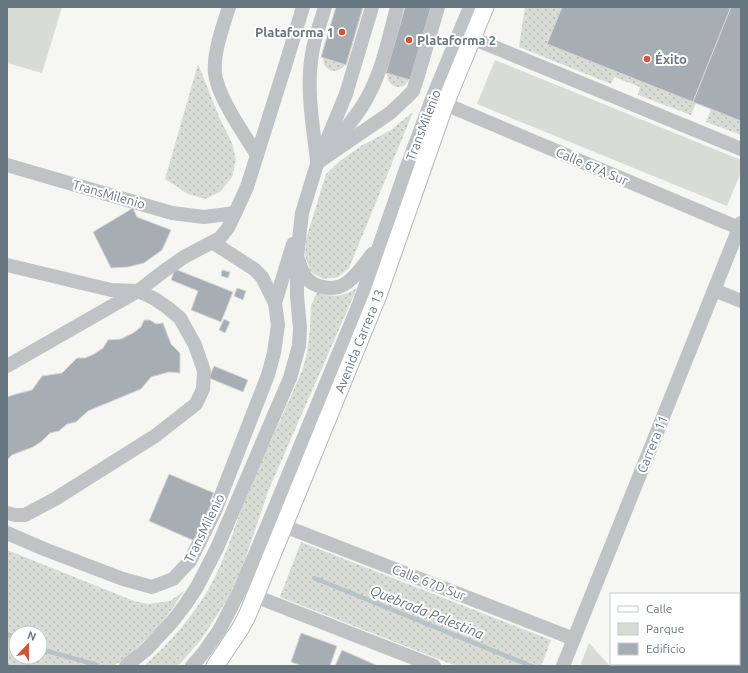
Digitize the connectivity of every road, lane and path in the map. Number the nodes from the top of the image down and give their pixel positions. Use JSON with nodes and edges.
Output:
{"nodes":[{"id":1,"x":229,"y":7,"type":"edge"},
{"id":2,"x":302,"y":7,"type":"edge"},
{"id":3,"x":326,"y":7,"type":"edge"},
{"id":4,"x":372,"y":7,"type":"edge"},
{"id":5,"x":397,"y":7,"type":"edge"},
{"id":6,"x":438,"y":7,"type":"edge"},
{"id":7,"x":470,"y":7,"type":"edge"},
{"id":8,"x":485,"y":7,"type":"edge"},
{"id":9,"x":472,"y":38,"type":"junction"},
{"id":10,"x":445,"y":104,"type":"junction"},
{"id":11,"x":741,"y":149,"type":"edge"},
{"id":12,"x":257,"y":155,"type":"junction"},
{"id":13,"x":317,"y":164,"type":"junction"},
{"id":14,"x":7,"y":165,"type":"edge"},
{"id":15,"x":409,"y":208,"type":"junction"},
{"id":16,"x":235,"y":213,"type":"junction"},
{"id":17,"x":302,"y":213,"type":"junction"},
{"id":18,"x":740,"y":226,"type":"edge"},
{"id":19,"x":212,"y":242,"type":"junction"},
{"id":20,"x":380,"y":244,"type":"junction"},
{"id":21,"x":297,"y":257,"type":"junction"},
{"id":22,"x":7,"y":265,"type":"edge"},
{"id":23,"x":714,"y":290,"type":"junction"},
{"id":24,"x":138,"y":291,"type":"junction"},
{"id":25,"x":741,"y":301,"type":"edge"},
{"id":26,"x":275,"y":303,"type":"junction"},
{"id":27,"x":7,"y":366,"type":"edge"},
{"id":28,"x":7,"y":513,"type":"edge"},
{"id":29,"x":284,"y":526,"type":"junction"},
{"id":30,"x":7,"y":533,"type":"edge"},
{"id":31,"x":255,"y":596,"type":"junction"},
{"id":32,"x":574,"y":639,"type":"junction"},
{"id":33,"x":126,"y":666,"type":"edge"},
{"id":34,"x":192,"y":666,"type":"edge"},
{"id":35,"x":216,"y":666,"type":"edge"},
{"id":36,"x":434,"y":666,"type":"edge"},
{"id":37,"x":563,"y":666,"type":"edge"}],
"edges":[{"from":1,"to":12,"type":"street"},
{"from":2,"to":12,"type":"street"},
{"from":3,"to":13,"type":"street","name":"TransMilenio"},
{"from":4,"to":13,"type":"street","name":"TransMilenio"},
{"from":5,"to":13,"type":"street","name":"TransMilenio"},
{"from":6,"to":13,"type":"street","name":"TransMilenio"},
{"from":7,"to":20,"type":"street","name":"TransMilenio"},
{"from":8,"to":9,"type":"main road","name":"Avenida Carrera 13"},
{"from":9,"to":10,"type":"main road","name":"Avenida Carrera 13"},
{"from":9,"to":11,"type":"street"},
{"from":10,"to":15,"type":"main road","name":"Avenida Carrera 13"},
{"from":10,"to":18,"type":"street","name":"Calle 67A Sur"},
{"from":12,"to":16,"type":"street"},
{"from":13,"to":17,"type":"street","name":"TransMilenio"},
{"from":14,"to":16,"type":"street","name":"TransMilenio"},
{"from":15,"to":20,"type":"street","name":"TransMilenio"},
{"from":15,"to":29,"type":"main road","name":"Avenida Carrera 13"},
{"from":16,"to":19,"type":"street"},
{"from":17,"to":21,"type":"street","name":"TransMilenio"},
{"from":17,"to":26,"type":"street","name":"TransMilenio"},
{"from":18,"to":23,"type":"street","name":"Carrera 11"},
{"from":19,"to":24,"type":"street"},
{"from":19,"to":26,"type":"street","name":"TransMilenio"},
{"from":20,"to":21,"type":"street","name":"TransMilenio"},
{"from":20,"to":34,"type":"street","name":"TransMilenio"},
{"from":21,"to":33,"type":"street","name":"TransMilenio"},
{"from":22,"to":24,"type":"street"},
{"from":23,"to":25,"type":"street"},
{"from":23,"to":32,"type":"street","name":"Carrera 11"},
{"from":24,"to":27,"type":"street"},
{"from":24,"to":28,"type":"street"},
{"from":26,"to":30,"type":"street","name":"TransMilenio"},
{"from":29,"to":31,"type":"main road","name":"Avenida Carrera 13"},
{"from":29,"to":32,"type":"street","name":"Calle 67D Sur"},
{"from":31,"to":35,"type":"main road","name":"Avenida Carrera 13"},
{"from":31,"to":36,"type":"street"},
{"from":32,"to":37,"type":"street","name":"Carrera 11"}]}
